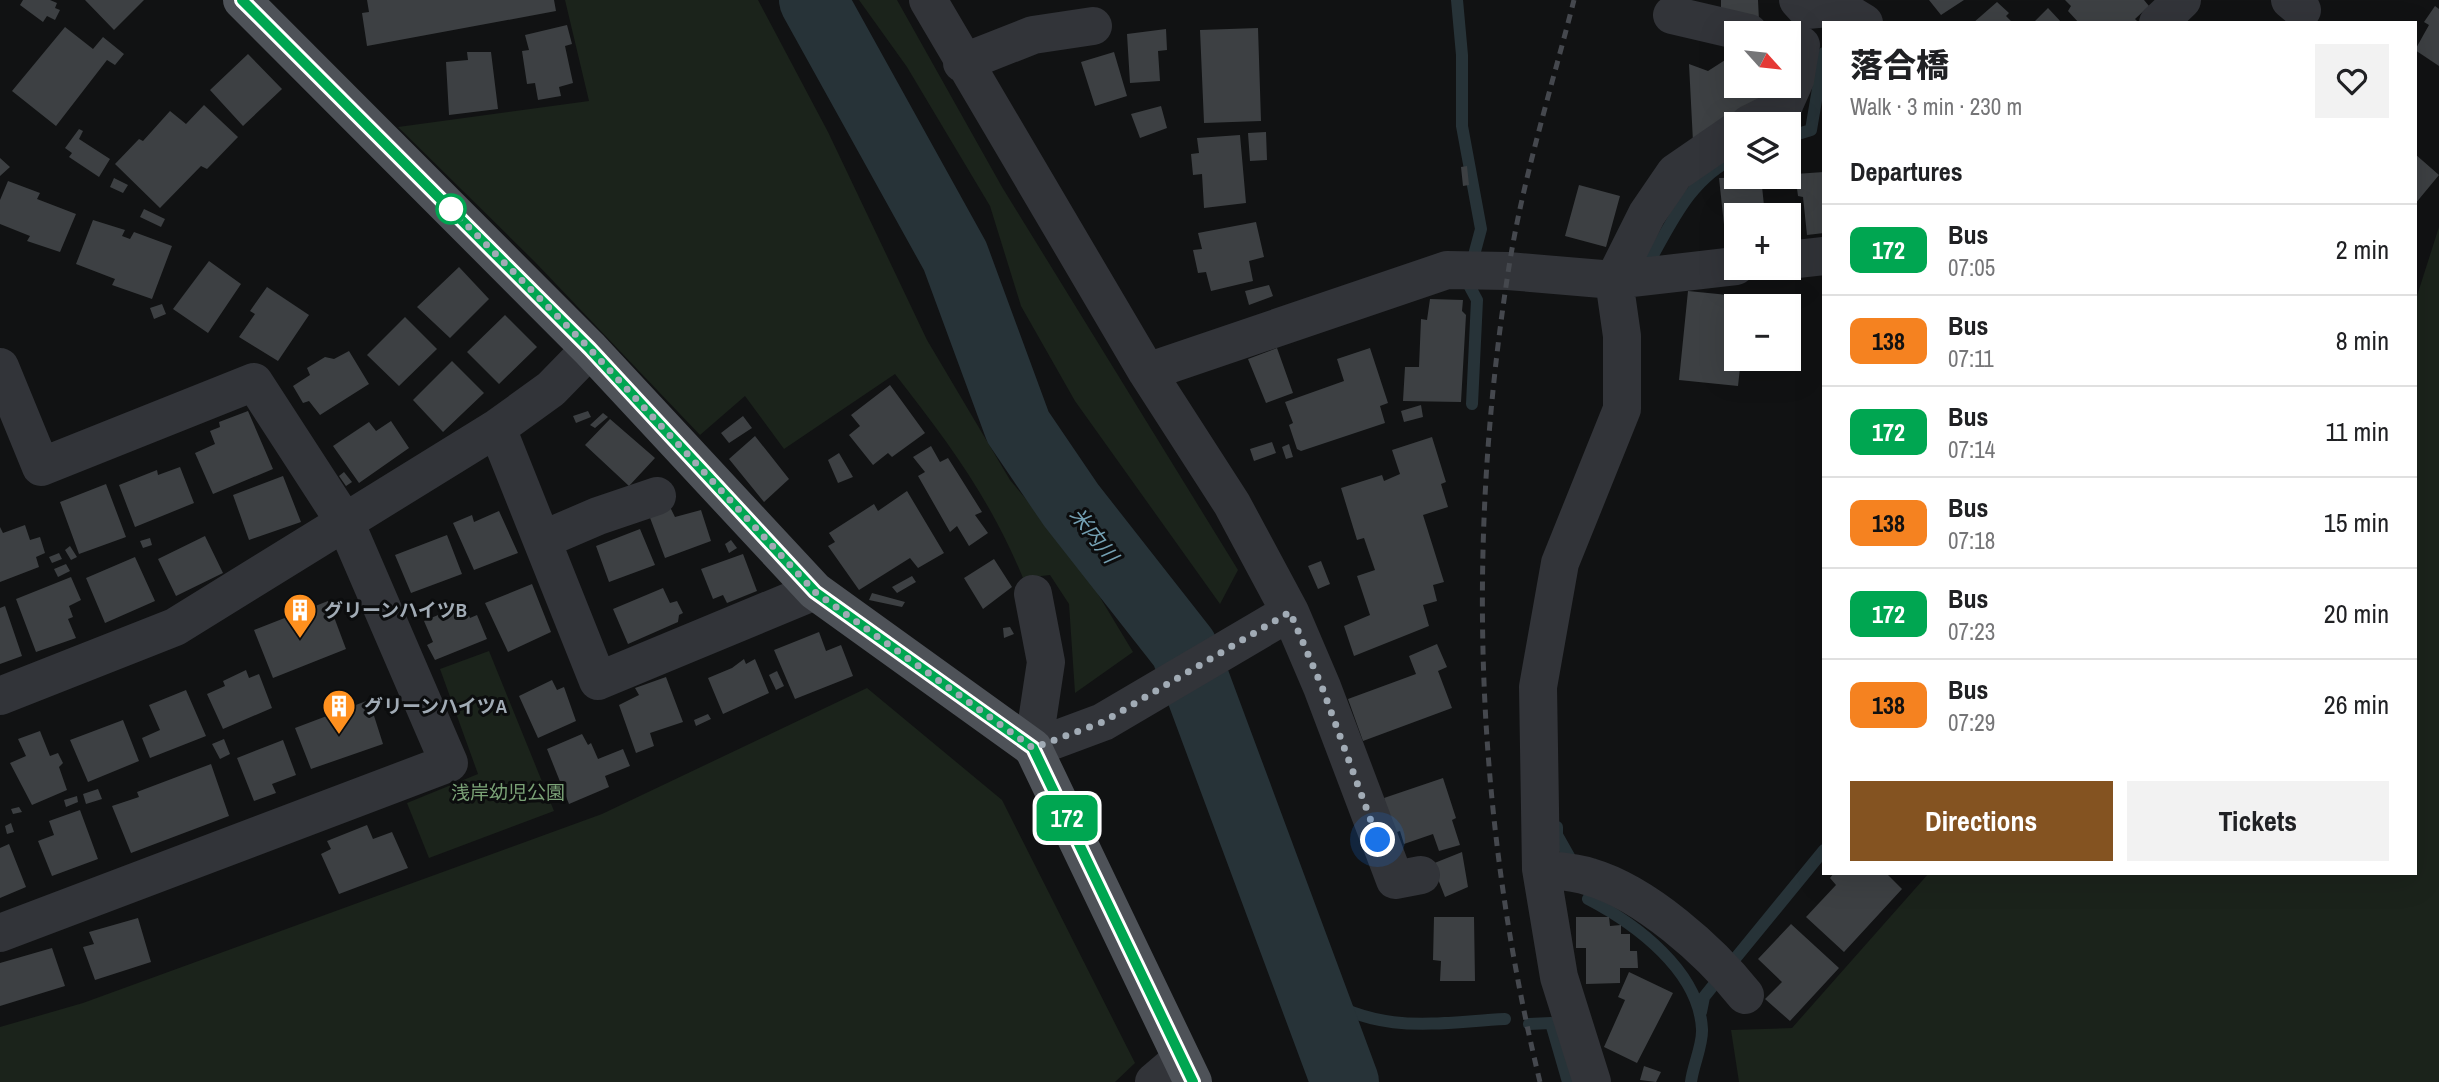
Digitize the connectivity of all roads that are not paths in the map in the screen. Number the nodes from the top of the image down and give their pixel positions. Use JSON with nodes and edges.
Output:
{"nodes":[{"id":1,"x":242,"y":0,"type":"edge"},
{"id":2,"x":928,"y":0,"type":"edge"},
{"id":3,"x":2182,"y":0,"type":"edge"},
{"id":4,"x":1672,"y":15,"type":"dead end"},
{"id":5,"x":1861,"y":21,"type":"edge"},
{"id":6,"x":2160,"y":21,"type":"edge"},
{"id":7,"x":1801,"y":23,"type":"edge"},
{"id":8,"x":1093,"y":26,"type":"dead end"},
{"id":9,"x":1724,"y":27,"type":"edge"},
{"id":10,"x":962,"y":63,"type":"junction"},
{"id":11,"x":1787,"y":98,"type":"edge"},
{"id":12,"x":1773,"y":112,"type":"edge"},
{"id":13,"x":1724,"y":139,"type":"edge"},
{"id":14,"x":1822,"y":256,"type":"edge"},
{"id":15,"x":1801,"y":259,"type":"edge"},
{"id":16,"x":1724,"y":267,"type":"edge"},
{"id":17,"x":1614,"y":280,"type":"junction"},
{"id":18,"x":590,"y":349,"type":"junction"},
{"id":19,"x":0,"y":367,"type":"edge"},
{"id":20,"x":1147,"y":372,"type":"junction"},
{"id":21,"x":497,"y":428,"type":"junction"},
{"id":22,"x":657,"y":496,"type":"dead end"},
{"id":23,"x":345,"y":524,"type":"junction"},
{"id":24,"x":542,"y":540,"type":"junction"},
{"id":25,"x":815,"y":592,"type":"junction"},
{"id":26,"x":1033,"y":594,"type":"dead end"},
{"id":27,"x":1290,"y":612,"type":"junction"},
{"id":28,"x":0,"y":696,"type":"edge"},
{"id":29,"x":1033,"y":748,"type":"junction"},
{"id":30,"x":1541,"y":869,"type":"junction"},
{"id":31,"x":1420,"y":875,"type":"dead end"},
{"id":32,"x":0,"y":933,"type":"edge"},
{"id":33,"x":1745,"y":995,"type":"dead end"},
{"id":34,"x":1176,"y":1074,"type":"edge"},
{"id":35,"x":1592,"y":1082,"type":"edge"}],
"edges":[{"from":1,"to":18,"type":"main road"},
{"from":2,"to":10,"type":"street"},
{"from":3,"to":6,"type":"street"},
{"from":4,"to":9,"type":"street"},
{"from":5,"to":7,"type":"street"},
{"from":8,"to":10,"type":"street"},
{"from":10,"to":20,"type":"street"},
{"from":11,"to":12,"type":"street"},
{"from":13,"to":17,"type":"street"},
{"from":14,"to":15,"type":"street"},
{"from":16,"to":17,"type":"street"},
{"from":17,"to":20,"type":"street"},
{"from":17,"to":30,"type":"street"},
{"from":18,"to":21,"type":"street"},
{"from":18,"to":25,"type":"main road"},
{"from":19,"to":23,"type":"street"},
{"from":20,"to":27,"type":"street"},
{"from":21,"to":23,"type":"street"},
{"from":21,"to":24,"type":"street"},
{"from":22,"to":24,"type":"street"},
{"from":23,"to":28,"type":"street"},
{"from":23,"to":32,"type":"street"},
{"from":24,"to":25,"type":"street"},
{"from":25,"to":29,"type":"main road"},
{"from":26,"to":29,"type":"street"},
{"from":27,"to":29,"type":"street"},
{"from":27,"to":31,"type":"street"},
{"from":29,"to":34,"type":"main road"},
{"from":30,"to":33,"type":"street"},
{"from":30,"to":35,"type":"street"}]}
